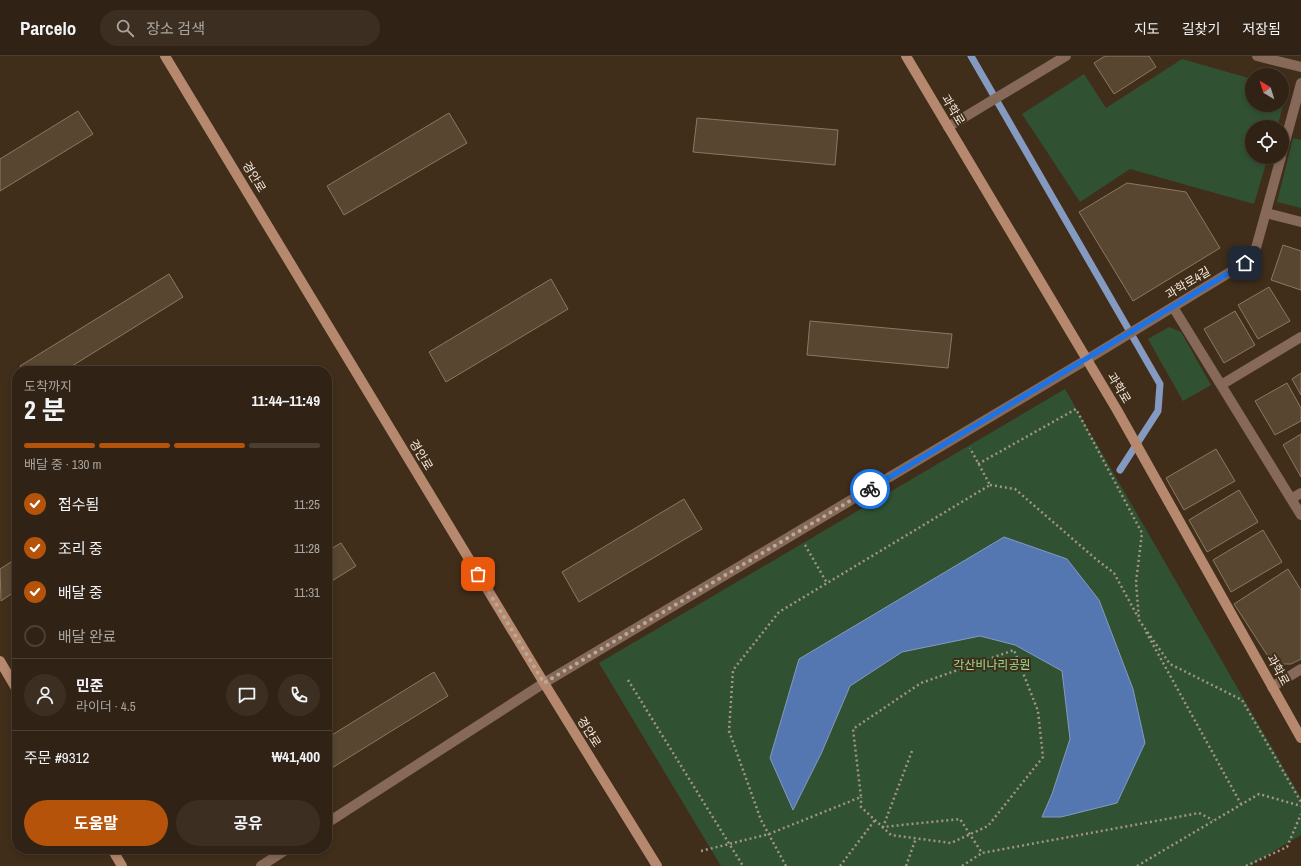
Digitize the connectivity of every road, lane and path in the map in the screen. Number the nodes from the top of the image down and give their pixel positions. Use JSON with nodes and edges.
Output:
{"nodes":[{"id":1,"x":165,"y":56,"type":"edge"},
{"id":2,"x":906,"y":56,"type":"edge"},
{"id":3,"x":1066,"y":56,"type":"edge"},
{"id":4,"x":1257,"y":56,"type":"edge"},
{"id":5,"x":1301,"y":67,"type":"edge"},
{"id":6,"x":1301,"y":83,"type":"edge"},
{"id":7,"x":948,"y":127,"type":"junction"},
{"id":8,"x":1289,"y":127,"type":"edge"},
{"id":9,"x":1279,"y":164,"type":"edge"},
{"id":10,"x":1266,"y":214,"type":"junction"},
{"id":11,"x":1301,"y":222,"type":"edge"},
{"id":12,"x":1174,"y":307,"type":"junction"},
{"id":13,"x":1301,"y":337,"type":"edge"},
{"id":14,"x":1086,"y":360,"type":"junction"},
{"id":15,"x":1222,"y":385,"type":"junction"},
{"id":16,"x":962,"y":434,"type":"junction"},
{"id":17,"x":978,"y":464,"type":"junction"},
{"id":18,"x":990,"y":485,"type":"junction"},
{"id":19,"x":1301,"y":493,"type":"edge"},
{"id":20,"x":1291,"y":499,"type":"junction"},
{"id":21,"x":1301,"y":515,"type":"edge"},
{"id":22,"x":797,"y":532,"type":"junction"},
{"id":23,"x":827,"y":583,"type":"junction"},
{"id":24,"x":1139,"y":620,"type":"junction"},
{"id":25,"x":0,"y":661,"type":"edge"},
{"id":26,"x":1301,"y":669,"type":"edge"},
{"id":27,"x":628,"y":680,"type":"dead end"},
{"id":28,"x":12,"y":681,"type":"edge"},
{"id":29,"x":544,"y":683,"type":"junction"},
{"id":30,"x":1272,"y":686,"type":"junction"},
{"id":31,"x":1301,"y":738,"type":"edge"},
{"id":32,"x":912,"y":751,"type":"dead end"},
{"id":33,"x":861,"y":797,"type":"junction"},
{"id":34,"x":1301,"y":802,"type":"edge"},
{"id":35,"x":1241,"y":804,"type":"junction"},
{"id":36,"x":1301,"y":806,"type":"edge"},
{"id":37,"x":1301,"y":814,"type":"edge"},
{"id":38,"x":332,"y":820,"type":"edge"},
{"id":39,"x":876,"y":820,"type":"junction"},
{"id":40,"x":1213,"y":820,"type":"junction"},
{"id":41,"x":883,"y":827,"type":"junction"},
{"id":42,"x":769,"y":834,"type":"junction"},
{"id":43,"x":971,"y":834,"type":"junction"},
{"id":44,"x":916,"y":838,"type":"junction"},
{"id":45,"x":729,"y":844,"type":"junction"},
{"id":46,"x":701,"y":851,"type":"dead end"},
{"id":47,"x":982,"y":853,"type":"junction"},
{"id":48,"x":115,"y":854,"type":"edge"},
{"id":49,"x":279,"y":854,"type":"edge"},
{"id":50,"x":122,"y":866,"type":"edge"},
{"id":51,"x":261,"y":866,"type":"edge"},
{"id":52,"x":657,"y":866,"type":"edge"},
{"id":53,"x":743,"y":866,"type":"edge"},
{"id":54,"x":786,"y":866,"type":"edge"},
{"id":55,"x":840,"y":866,"type":"edge"},
{"id":56,"x":906,"y":866,"type":"edge"},
{"id":57,"x":962,"y":866,"type":"edge"},
{"id":58,"x":1137,"y":866,"type":"edge"},
{"id":59,"x":1246,"y":866,"type":"edge"}],
"edges":[{"from":1,"to":29,"type":"main road","name":"경안로"},
{"from":2,"to":7,"type":"main road","name":"과학로"},
{"from":3,"to":7,"type":"street"},
{"from":4,"to":5,"type":"street"},
{"from":6,"to":8,"type":"street"},
{"from":7,"to":14,"type":"main road","name":"과학로"},
{"from":9,"to":10,"type":"street","name":"과학로4길"},
{"from":10,"to":11,"type":"street"},
{"from":10,"to":12,"type":"street","name":"과학로4길"},
{"from":12,"to":14,"type":"street","name":"과학로4길"},
{"from":12,"to":15,"type":"street"},
{"from":13,"to":15,"type":"street"},
{"from":14,"to":16,"type":"street"},
{"from":14,"to":30,"type":"main road","name":"과학로"},
{"from":15,"to":20,"type":"street"},
{"from":16,"to":17,"type":"path"},
{"from":16,"to":22,"type":"street"},
{"from":17,"to":18,"type":"path"},
{"from":17,"to":24,"type":"path"},
{"from":18,"to":23,"type":"path"},
{"from":18,"to":24,"type":"path"},
{"from":19,"to":20,"type":"street"},
{"from":20,"to":21,"type":"street"},
{"from":22,"to":23,"type":"path"},
{"from":22,"to":29,"type":"street"},
{"from":23,"to":42,"type":"path"},
{"from":24,"to":34,"type":"path"},
{"from":24,"to":35,"type":"path"},
{"from":25,"to":28,"type":"main road"},
{"from":26,"to":30,"type":"street"},
{"from":27,"to":45,"type":"path"},
{"from":29,"to":38,"type":"street"},
{"from":29,"to":52,"type":"main road","name":"경안로"},
{"from":30,"to":31,"type":"main road","name":"과학로"},
{"from":32,"to":41,"type":"path"},
{"from":33,"to":39,"type":"path"},
{"from":33,"to":42,"type":"path"},
{"from":33,"to":43,"type":"path"},
{"from":35,"to":36,"type":"path"},
{"from":35,"to":40,"type":"path"},
{"from":37,"to":59,"type":"path"},
{"from":39,"to":41,"type":"path"},
{"from":39,"to":55,"type":"path"},
{"from":40,"to":47,"type":"path"},
{"from":40,"to":58,"type":"path"},
{"from":41,"to":43,"type":"path"},
{"from":41,"to":44,"type":"path"},
{"from":42,"to":45,"type":"path"},
{"from":42,"to":54,"type":"path"},
{"from":43,"to":44,"type":"path"},
{"from":43,"to":47,"type":"path"},
{"from":44,"to":56,"type":"path"},
{"from":45,"to":46,"type":"path"},
{"from":45,"to":53,"type":"path"},
{"from":47,"to":57,"type":"path"},
{"from":48,"to":50,"type":"main road"},
{"from":49,"to":51,"type":"street"}]}
